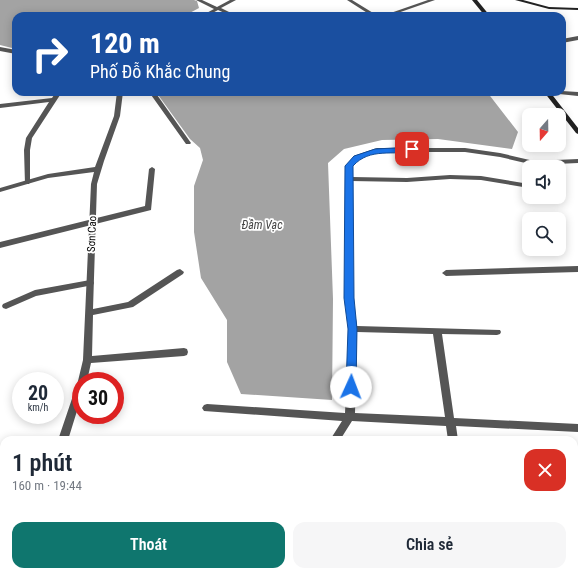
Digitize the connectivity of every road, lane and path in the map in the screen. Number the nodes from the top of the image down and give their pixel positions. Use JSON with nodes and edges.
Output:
{"nodes":[{"id":1,"x":198,"y":0,"type":"edge"},
{"id":2,"x":234,"y":0,"type":"edge"},
{"id":3,"x":349,"y":0,"type":"edge"},
{"id":4,"x":432,"y":0,"type":"edge"},
{"id":5,"x":474,"y":0,"type":"edge"},
{"id":6,"x":517,"y":0,"type":"edge"},
{"id":7,"x":218,"y":8,"type":"junction"},
{"id":8,"x":578,"y":9,"type":"edge"},
{"id":9,"x":210,"y":12,"type":"edge"},
{"id":10,"x":226,"y":12,"type":"edge"},
{"id":11,"x":369,"y":12,"type":"edge"},
{"id":12,"x":396,"y":12,"type":"edge"},
{"id":13,"x":484,"y":12,"type":"edge"},
{"id":14,"x":578,"y":38,"type":"edge"},
{"id":15,"x":566,"y":40,"type":"edge"},
{"id":16,"x":0,"y":49,"type":"edge"},
{"id":17,"x":12,"y":51,"type":"edge"},
{"id":18,"x":566,"y":93,"type":"edge"},
{"id":19,"x":578,"y":94,"type":"edge"},
{"id":20,"x":56,"y":96,"type":"edge"},
{"id":21,"x":120,"y":96,"type":"edge"},
{"id":22,"x":155,"y":96,"type":"edge"},
{"id":23,"x":551,"y":96,"type":"edge"},
{"id":24,"x":52,"y":100,"type":"junction"},
{"id":25,"x":0,"y":106,"type":"edge"},
{"id":26,"x":578,"y":132,"type":"edge"},
{"id":27,"x":188,"y":144,"type":"dead end"},
{"id":28,"x":522,"y":161,"type":"edge"},
{"id":29,"x":578,"y":161,"type":"edge"},
{"id":30,"x":566,"y":162,"type":"edge"},
{"id":31,"x":97,"y":169,"type":"junction"},
{"id":32,"x":152,"y":169,"type":"dead end"},
{"id":33,"x":348,"y":179,"type":"junction"},
{"id":34,"x":26,"y":182,"type":"junction"},
{"id":35,"x":522,"y":185,"type":"edge"},
{"id":36,"x":0,"y":190,"type":"edge"},
{"id":37,"x":92,"y":222,"type":"junction"},
{"id":38,"x":0,"y":245,"type":"edge"},
{"id":39,"x":578,"y":269,"type":"edge"},
{"id":40,"x":180,"y":272,"type":"dead end"},
{"id":41,"x":446,"y":273,"type":"dead end"},
{"id":42,"x":90,"y":283,"type":"junction"},
{"id":43,"x":6,"y":306,"type":"dead end"},
{"id":44,"x":89,"y":313,"type":"junction"},
{"id":45,"x":352,"y":329,"type":"junction"},
{"id":46,"x":436,"y":331,"type":"junction"},
{"id":47,"x":497,"y":332,"type":"dead end"},
{"id":48,"x":184,"y":352,"type":"dead end"},
{"id":49,"x":87,"y":360,"type":"junction"},
{"id":50,"x":84,"y":372,"type":"edge"},
{"id":51,"x":207,"y":408,"type":"dead end"},
{"id":52,"x":72,"y":409,"type":"edge"},
{"id":53,"x":350,"y":417,"type":"junction"},
{"id":54,"x":450,"y":421,"type":"junction"},
{"id":55,"x":578,"y":428,"type":"edge"},
{"id":56,"x":63,"y":436,"type":"edge"},
{"id":57,"x":338,"y":436,"type":"edge"},
{"id":58,"x":452,"y":436,"type":"edge"}],
"edges":[{"from":1,"to":7,"type":"street"},
{"from":2,"to":7,"type":"street"},
{"from":3,"to":11,"type":"street"},
{"from":4,"to":12,"type":"street"},
{"from":5,"to":13,"type":"street"},
{"from":6,"to":8,"type":"street"},
{"from":7,"to":9,"type":"street"},
{"from":7,"to":10,"type":"street"},
{"from":14,"to":15,"type":"street"},
{"from":16,"to":17,"type":"street"},
{"from":18,"to":19,"type":"street"},
{"from":20,"to":24,"type":"street"},
{"from":21,"to":31,"type":"street","name":"Sơn Cao"},
{"from":22,"to":27,"type":"street"},
{"from":23,"to":26,"type":"street"},
{"from":24,"to":25,"type":"street"},
{"from":24,"to":34,"type":"street"},
{"from":28,"to":33,"type":"street"},
{"from":29,"to":30,"type":"street"},
{"from":31,"to":34,"type":"street"},
{"from":31,"to":37,"type":"street","name":"Sơn Cao"},
{"from":32,"to":37,"type":"street"},
{"from":33,"to":35,"type":"street"},
{"from":33,"to":45,"type":"street"},
{"from":34,"to":36,"type":"street"},
{"from":37,"to":38,"type":"street"},
{"from":37,"to":42,"type":"street","name":"Sơn Cao"},
{"from":39,"to":41,"type":"street"},
{"from":40,"to":44,"type":"street"},
{"from":42,"to":43,"type":"street"},
{"from":42,"to":44,"type":"street","name":"Sơn Cao"},
{"from":44,"to":49,"type":"street","name":"Sơn Cao"},
{"from":45,"to":46,"type":"street"},
{"from":45,"to":53,"type":"street"},
{"from":46,"to":47,"type":"street"},
{"from":46,"to":54,"type":"street"},
{"from":48,"to":49,"type":"street"},
{"from":49,"to":50,"type":"street","name":"Sơn Cao"},
{"from":51,"to":53,"type":"street"},
{"from":52,"to":56,"type":"street","name":"Sơn Cao"},
{"from":53,"to":54,"type":"street"},
{"from":53,"to":57,"type":"street"},
{"from":54,"to":55,"type":"street"},
{"from":54,"to":58,"type":"street"}]}
